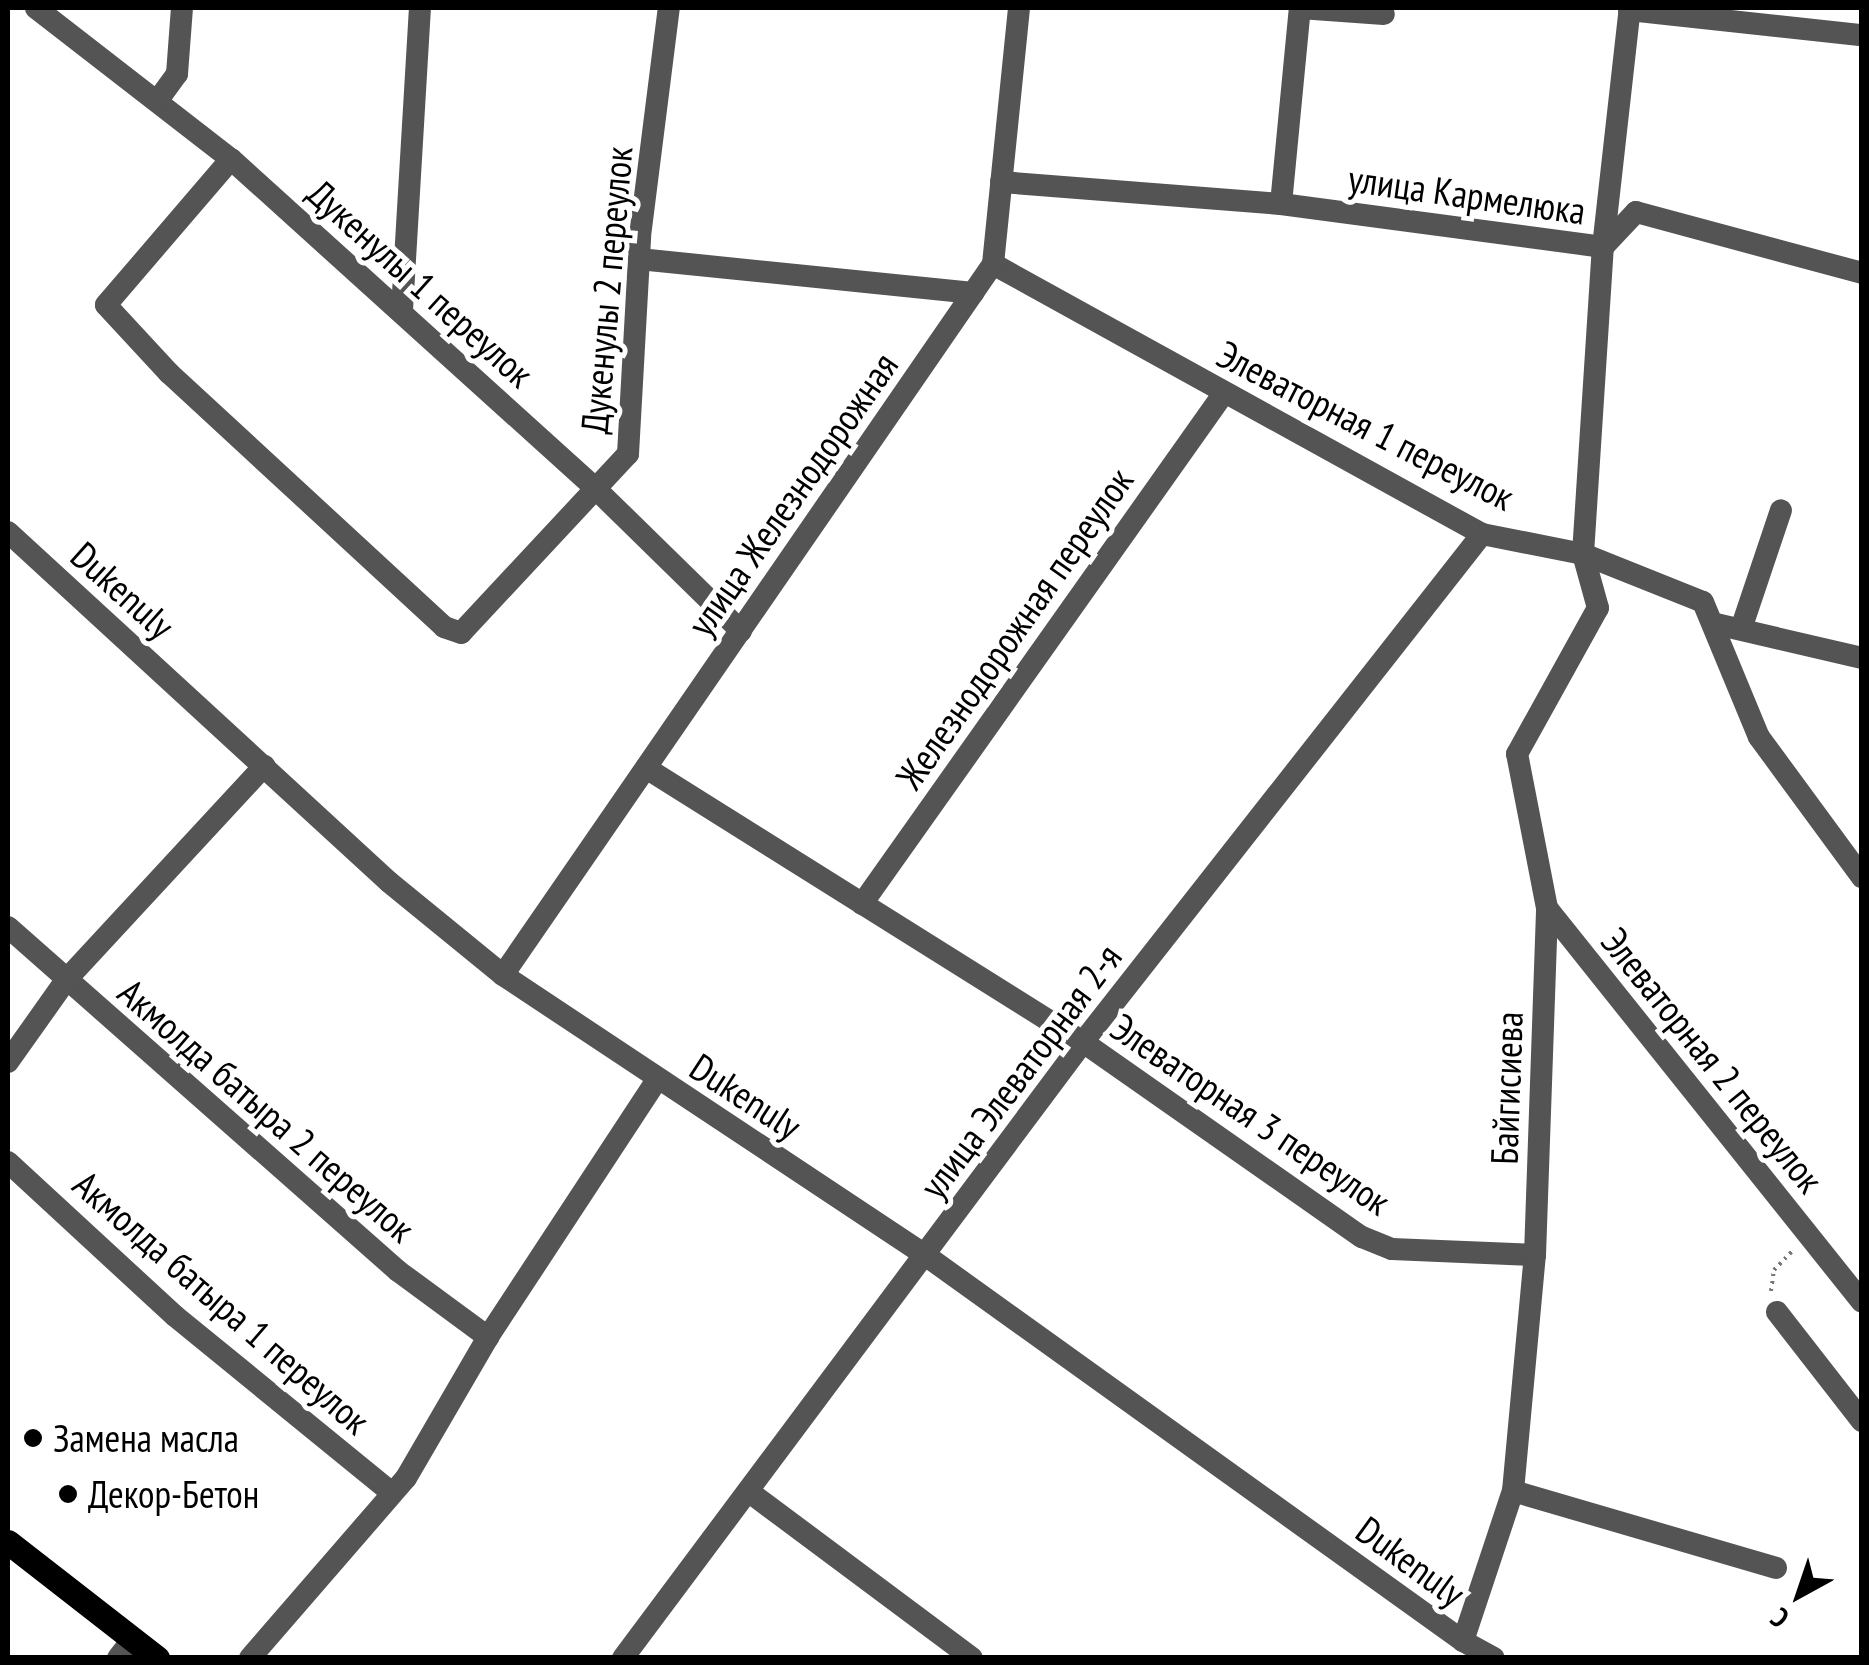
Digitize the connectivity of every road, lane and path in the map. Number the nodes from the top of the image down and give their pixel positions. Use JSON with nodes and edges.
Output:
{"nodes":[{"id":1,"x":36,"y":8,"type":"edge"},
{"id":2,"x":182,"y":8,"type":"edge"},
{"id":3,"x":420,"y":8,"type":"edge"},
{"id":4,"x":670,"y":8,"type":"edge"},
{"id":5,"x":1019,"y":8,"type":"edge"},
{"id":6,"x":1300,"y":8,"type":"edge"},
{"id":7,"x":1630,"y":9,"type":"edge"},
{"id":8,"x":1384,"y":14,"type":"dead end"},
{"id":9,"x":1860,"y":35,"type":"edge"},
{"id":10,"x":158,"y":100,"type":"junction"},
{"id":11,"x":231,"y":160,"type":"junction"},
{"id":12,"x":1001,"y":182,"type":"junction"},
{"id":13,"x":1281,"y":204,"type":"junction"},
{"id":14,"x":1603,"y":247,"type":"junction"},
{"id":15,"x":639,"y":259,"type":"junction"},
{"id":16,"x":993,"y":264,"type":"junction"},
{"id":17,"x":1862,"y":274,"type":"edge"},
{"id":18,"x":973,"y":292,"type":"junction"},
{"id":19,"x":402,"y":310,"type":"junction"},
{"id":20,"x":1224,"y":393,"type":"junction"},
{"id":21,"x":598,"y":491,"type":"junction"},
{"id":22,"x":1781,"y":510,"type":"dead end"},
{"id":23,"x":8,"y":532,"type":"edge"},
{"id":24,"x":1482,"y":534,"type":"junction"},
{"id":25,"x":1583,"y":554,"type":"junction"},
{"id":26,"x":1716,"y":624,"type":"junction"},
{"id":27,"x":1742,"y":626,"type":"junction"},
{"id":28,"x":741,"y":631,"type":"junction"},
{"id":29,"x":1862,"y":658,"type":"edge"},
{"id":30,"x":264,"y":766,"type":"junction"},
{"id":31,"x":646,"y":768,"type":"junction"},
{"id":32,"x":1862,"y":877,"type":"edge"},
{"id":33,"x":862,"y":904,"type":"junction"},
{"id":34,"x":1547,"y":908,"type":"junction"},
{"id":35,"x":8,"y":927,"type":"edge"},
{"id":36,"x":503,"y":975,"type":"junction"},
{"id":37,"x":66,"y":980,"type":"junction"},
{"id":38,"x":1083,"y":1042,"type":"junction"},
{"id":39,"x":8,"y":1062,"type":"edge"},
{"id":40,"x":657,"y":1080,"type":"junction"},
{"id":41,"x":8,"y":1162,"type":"edge"},
{"id":42,"x":1807,"y":1234,"type":"junction"},
{"id":43,"x":925,"y":1255,"type":"junction"},
{"id":44,"x":1535,"y":1255,"type":"junction"},
{"id":45,"x":1862,"y":1302,"type":"edge"},
{"id":46,"x":1777,"y":1312,"type":"joint"},
{"id":47,"x":488,"y":1337,"type":"junction"},
{"id":48,"x":1862,"y":1421,"type":"edge"},
{"id":49,"x":1513,"y":1491,"type":"junction"},
{"id":50,"x":748,"y":1492,"type":"junction"},
{"id":51,"x":392,"y":1493,"type":"junction"},
{"id":52,"x":8,"y":1542,"type":"edge"},
{"id":53,"x":1776,"y":1568,"type":"dead end"},
{"id":54,"x":1463,"y":1642,"type":"junction"},
{"id":55,"x":125,"y":1649,"type":"edge"},
{"id":56,"x":158,"y":1658,"type":"edge"},
{"id":57,"x":250,"y":1658,"type":"edge"},
{"id":58,"x":623,"y":1658,"type":"edge"},
{"id":59,"x":972,"y":1658,"type":"edge"},
{"id":60,"x":1494,"y":1658,"type":"edge"}],
"edges":[{"from":1,"to":10,"type":"street","name":"Дукенулы 1 переулок"},
{"from":2,"to":10,"type":"street"},
{"from":3,"to":19,"type":"street"},
{"from":4,"to":15,"type":"street","name":"Дукенулы 2 переулок"},
{"from":5,"to":12,"type":"street","name":"улица Железнодорожная"},
{"from":6,"to":8,"type":"street"},
{"from":6,"to":13,"type":"street"},
{"from":7,"to":9,"type":"street"},
{"from":7,"to":14,"type":"street","name":"Байгисиева"},
{"from":10,"to":11,"type":"street","name":"Дукенулы 1 переулок"},
{"from":11,"to":19,"type":"street","name":"Дукенулы 1 переулок"},
{"from":11,"to":21,"type":"street","name":"Дукенулы 2 переулок"},
{"from":12,"to":13,"type":"street","name":"улица Кармелюка"},
{"from":12,"to":16,"type":"street","name":"улица Железнодорожная"},
{"from":13,"to":14,"type":"street","name":"улица Кармелюка"},
{"from":14,"to":17,"type":"street","name":"улица Кармелюка"},
{"from":14,"to":25,"type":"street","name":"Байгисиева"},
{"from":15,"to":18,"type":"street"},
{"from":15,"to":21,"type":"street","name":"Дукенулы 2 переулок"},
{"from":16,"to":18,"type":"street","name":"улица Железнодорожная"},
{"from":16,"to":20,"type":"street","name":"Элеваторная 1 переулок"},
{"from":18,"to":28,"type":"street","name":"улица Железнодорожная"},
{"from":19,"to":21,"type":"street","name":"Дукенулы 1 переулок"},
{"from":20,"to":24,"type":"street","name":"Элеваторная 1 переулок"},
{"from":20,"to":33,"type":"street","name":"Железнодорожная переулок"},
{"from":21,"to":28,"type":"street","name":"Дукенулы 1 переулок"},
{"from":22,"to":27,"type":"street"},
{"from":23,"to":30,"type":"street","name":"Dukenuly"},
{"from":24,"to":25,"type":"street","name":"Элеваторная 1 переулок"},
{"from":24,"to":38,"type":"street","name":"улица Элеваторная 2-я"},
{"from":25,"to":26,"type":"street","name":"Элеваторная 1 переулок"},
{"from":25,"to":34,"type":"street","name":"Байгисиева"},
{"from":26,"to":27,"type":"street"},
{"from":26,"to":32,"type":"street","name":"Элеваторная 1 переулок"},
{"from":27,"to":29,"type":"street"},
{"from":28,"to":31,"type":"street","name":"улица Железнодорожная"},
{"from":30,"to":36,"type":"street","name":"Dukenuly"},
{"from":30,"to":37,"type":"street"},
{"from":31,"to":33,"type":"street","name":"Элеваторная 3 переулок"},
{"from":31,"to":36,"type":"street","name":"улица Железнодорожная"},
{"from":33,"to":38,"type":"street","name":"Элеваторная 3 переулок"},
{"from":34,"to":42,"type":"street","name":"Элеваторная 2 переулок"},
{"from":34,"to":44,"type":"street","name":"Байгисиева"},
{"from":35,"to":37,"type":"street","name":"Акмолда батыра 2 переулок"},
{"from":36,"to":40,"type":"street","name":"Dukenuly"},
{"from":37,"to":39,"type":"street"},
{"from":37,"to":47,"type":"street","name":"Акмолда батыра 2 переулок"},
{"from":38,"to":43,"type":"street","name":"улица Элеваторная 2-я"},
{"from":38,"to":44,"type":"street","name":"Элеваторная 3 переулок"},
{"from":40,"to":43,"type":"street","name":"Dukenuly"},
{"from":40,"to":47,"type":"street"},
{"from":41,"to":51,"type":"street","name":"Акмолда батыра 1 переулок"},
{"from":42,"to":45,"type":"street","name":"Элеваторная 2 переулок"},
{"from":42,"to":46,"type":"path"},
{"from":43,"to":50,"type":"street","name":"улица Элеваторная 2-я"},
{"from":43,"to":54,"type":"street","name":"Dukenuly"},
{"from":44,"to":49,"type":"street","name":"Байгисиева"},
{"from":46,"to":48,"type":"street"},
{"from":47,"to":51,"type":"street"},
{"from":49,"to":53,"type":"street"},
{"from":49,"to":54,"type":"street","name":"Байгисиева"},
{"from":50,"to":58,"type":"street","name":"улица Элеваторная 2-я"},
{"from":50,"to":59,"type":"street"},
{"from":51,"to":57,"type":"street"},
{"from":52,"to":55,"type":"main road"},
{"from":54,"to":60,"type":"street","name":"Dukenuly"},
{"from":55,"to":56,"type":"main road"}]}
